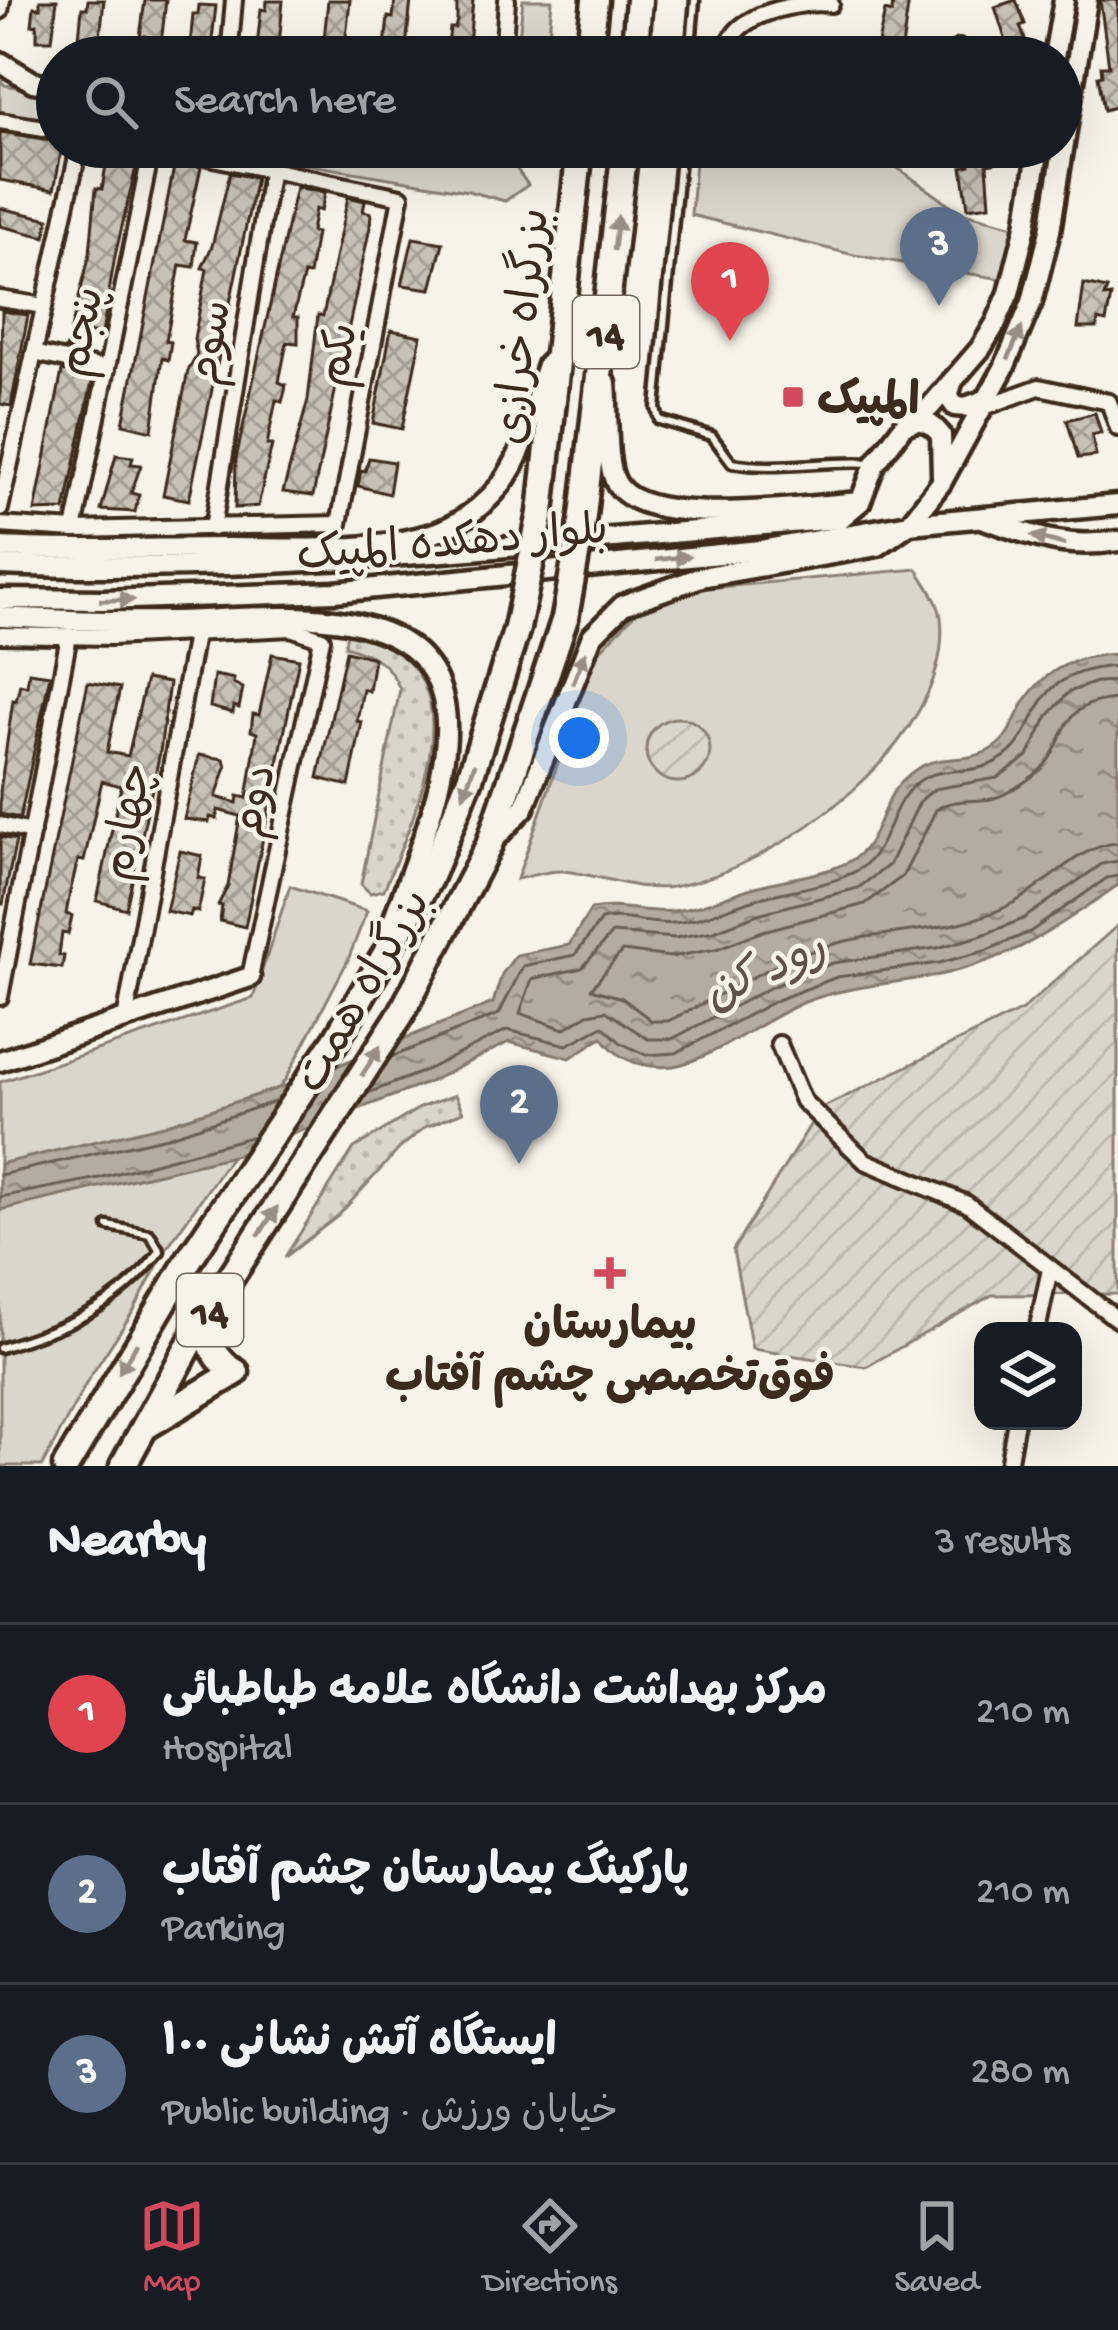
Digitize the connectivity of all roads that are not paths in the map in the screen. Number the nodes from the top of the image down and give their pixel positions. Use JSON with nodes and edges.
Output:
{"nodes":[{"id":1,"x":2,"y":0,"type":"edge"},
{"id":2,"x":234,"y":0,"type":"edge"},
{"id":3,"x":507,"y":0,"type":"edge"},
{"id":4,"x":595,"y":0,"type":"edge"},
{"id":5,"x":641,"y":0,"type":"edge"},
{"id":6,"x":695,"y":0,"type":"edge"},
{"id":7,"x":1064,"y":0,"type":"edge"},
{"id":8,"x":1087,"y":0,"type":"edge"},
{"id":9,"x":831,"y":4,"type":"dead end"},
{"id":10,"x":0,"y":11,"type":"edge"},
{"id":11,"x":231,"y":36,"type":"edge"},
{"id":12,"x":504,"y":36,"type":"edge"},
{"id":13,"x":591,"y":36,"type":"edge"},
{"id":14,"x":636,"y":36,"type":"edge"},
{"id":15,"x":692,"y":36,"type":"edge"},
{"id":16,"x":732,"y":36,"type":"edge"},
{"id":17,"x":1058,"y":36,"type":"edge"},
{"id":18,"x":1081,"y":36,"type":"edge"},
{"id":19,"x":0,"y":62,"type":"edge"},
{"id":20,"x":36,"y":82,"type":"edge"},
{"id":21,"x":0,"y":121,"type":"edge"},
{"id":22,"x":36,"y":127,"type":"edge"},
{"id":23,"x":74,"y":168,"type":"edge"},
{"id":24,"x":151,"y":168,"type":"edge"},
{"id":25,"x":271,"y":168,"type":"joint"},
{"id":26,"x":578,"y":168,"type":"edge"},
{"id":27,"x":623,"y":168,"type":"edge"},
{"id":28,"x":679,"y":168,"type":"edge"},
{"id":29,"x":1036,"y":168,"type":"edge"},
{"id":30,"x":1060,"y":168,"type":"edge"},
{"id":31,"x":0,"y":299,"type":"edge"},
{"id":32,"x":44,"y":306,"type":"junction"},
{"id":33,"x":34,"y":353,"type":"junction"},
{"id":34,"x":560,"y":353,"type":"junction"},
{"id":35,"x":603,"y":361,"type":"junction"},
{"id":36,"x":107,"y":369,"type":"junction"},
{"id":37,"x":952,"y":380,"type":"junction"},
{"id":38,"x":982,"y":405,"type":"junction"},
{"id":39,"x":904,"y":425,"type":"junction"},
{"id":40,"x":1118,"y":428,"type":"edge"},
{"id":41,"x":875,"y":464,"type":"junction"},
{"id":42,"x":941,"y":483,"type":"junction"},
{"id":43,"x":860,"y":502,"type":"junction"},
{"id":44,"x":1118,"y":505,"type":"edge"},
{"id":45,"x":0,"y":509,"type":"edge"},
{"id":46,"x":541,"y":513,"type":"joint"},
{"id":47,"x":583,"y":516,"type":"joint"},
{"id":48,"x":980,"y":518,"type":"junction"},
{"id":49,"x":909,"y":524,"type":"junction"},
{"id":50,"x":0,"y":526,"type":"edge"},
{"id":51,"x":214,"y":529,"type":"junction"},
{"id":52,"x":74,"y":530,"type":"junction"},
{"id":53,"x":1118,"y":542,"type":"edge"},
{"id":54,"x":0,"y":547,"type":"edge"},
{"id":55,"x":0,"y":565,"type":"edge"},
{"id":56,"x":0,"y":598,"type":"edge"},
{"id":57,"x":0,"y":616,"type":"edge"},
{"id":58,"x":0,"y":635,"type":"edge"},
{"id":59,"x":195,"y":635,"type":"junction"},
{"id":60,"x":69,"y":637,"type":"junction"},
{"id":61,"x":0,"y":826,"type":"edge"},
{"id":62,"x":32,"y":832,"type":"junction"},
{"id":63,"x":489,"y":845,"type":"junction"},
{"id":64,"x":378,"y":964,"type":"junction"},
{"id":65,"x":250,"y":977,"type":"joint"},
{"id":66,"x":0,"y":997,"type":"edge"},
{"id":67,"x":124,"y":1020,"type":"junction"},
{"id":68,"x":779,"y":1044,"type":"dead end"},
{"id":69,"x":0,"y":1061,"type":"edge"},
{"id":70,"x":108,"y":1226,"type":"dead end"},
{"id":71,"x":1050,"y":1269,"type":"junction"},
{"id":72,"x":203,"y":1320,"type":"junction"},
{"id":73,"x":1118,"y":1320,"type":"edge"},
{"id":74,"x":1039,"y":1322,"type":"edge"},
{"id":75,"x":0,"y":1348,"type":"edge"},
{"id":76,"x":146,"y":1426,"type":"junction"},
{"id":77,"x":1014,"y":1430,"type":"edge"},
{"id":78,"x":66,"y":1466,"type":"edge"},
{"id":79,"x":123,"y":1466,"type":"edge"},
{"id":80,"x":1008,"y":1466,"type":"edge"}],
"edges":[{"from":1,"to":10,"type":"street"},
{"from":2,"to":11,"type":"street"},
{"from":3,"to":12,"type":"street"},
{"from":4,"to":13,"type":"highway"},
{"from":5,"to":14,"type":"highway"},
{"from":6,"to":15,"type":"lane"},
{"from":7,"to":17,"type":"main road"},
{"from":18,"to":8,"type":"main road","one_way":true},
{"from":9,"to":16,"type":"street"},
{"from":19,"to":20,"type":"main road"},
{"from":21,"to":22,"type":"street"},
{"from":23,"to":32,"type":"street"},
{"from":24,"to":36,"type":"street","name":"پنجم"},
{"from":25,"to":51,"type":"street","name":"سوم"},
{"from":25,"to":51,"type":"street","name":"یکم"},
{"from":26,"to":34,"type":"highway","name":"بزرگراه خرازی","number":"14"},
{"from":35,"to":27,"type":"highway","name":"بزرگراه خرازی","number":"14","one_way":true},
{"from":28,"to":41,"type":"lane"},
{"from":29,"to":37,"type":"main road"},
{"from":38,"to":30,"type":"main road","one_way":true},
{"from":31,"to":32,"type":"street"},
{"from":32,"to":33,"type":"street"},
{"from":33,"to":36,"type":"street"},
{"from":33,"to":45,"type":"street"},
{"from":34,"to":46,"type":"highway","name":"بزرگراه خرازی","number":"14"},
{"from":34,"to":54,"type":"main road"},
{"from":35,"to":43,"type":"main road"},
{"from":35,"to":47,"type":"highway","name":"بزرگراه خرازی","number":"14"},
{"from":36,"to":52,"type":"street","name":"پنجم"},
{"from":37,"to":38,"type":"main road"},
{"from":37,"to":39,"type":"main road"},
{"from":38,"to":40,"type":"street"},
{"from":38,"to":42,"type":"main road"},
{"from":39,"to":41,"type":"main road"},
{"from":39,"to":42,"type":"main road"},
{"from":41,"to":43,"type":"main road"},
{"from":42,"to":49,"type":"main road"},
{"from":43,"to":55,"type":"main road","name":"بلوار دهکده المپیک"},
{"from":44,"to":48,"type":"main road","name":"بلوار دهکده المپیک"},
{"from":46,"to":64,"type":"highway","name":"بزرگراه همت","number":"14","one_way":true,"bridge":true},
{"from":47,"to":63,"type":"highway","name":"بزرگراه همت","number":"14","bridge":true},
{"from":48,"to":49,"type":"main road","name":"بلوار دهکده المپیک"},
{"from":53,"to":48,"type":"main road","one_way":true},
{"from":56,"to":49,"type":"main road","name":"بلوار دهکده المپیک","one_way":true},
{"from":63,"to":49,"type":"main road","one_way":true},
{"from":50,"to":52,"type":"street"},
{"from":51,"to":52,"type":"street"},
{"from":57,"to":64,"type":"main road"},
{"from":58,"to":60,"type":"street"},
{"from":59,"to":60,"type":"street"},
{"from":59,"to":65,"type":"street","name":"دوم"},
{"from":59,"to":67,"type":"street","name":"چهارم"},
{"from":60,"to":62,"type":"street"},
{"from":61,"to":62,"type":"street"},
{"from":62,"to":66,"type":"street"},
{"from":72,"to":63,"type":"highway","name":"بزرگراه همت","number":"14","one_way":true},
{"from":64,"to":78,"type":"highway","number":"14","one_way":true},
{"from":65,"to":67,"type":"main road"},
{"from":67,"to":69,"type":"main road"},
{"from":68,"to":71,"type":"street"},
{"from":70,"to":75,"type":"lane"},
{"from":71,"to":73,"type":"street"},
{"from":71,"to":74,"type":"street"},
{"from":72,"to":76,"type":"highway","name":"بزرگراه همت","number":"14"},
{"from":72,"to":76,"type":"highway"},
{"from":76,"to":79,"type":"highway","name":"بزرگراه همت","number":"14"},
{"from":77,"to":80,"type":"street"}]}
